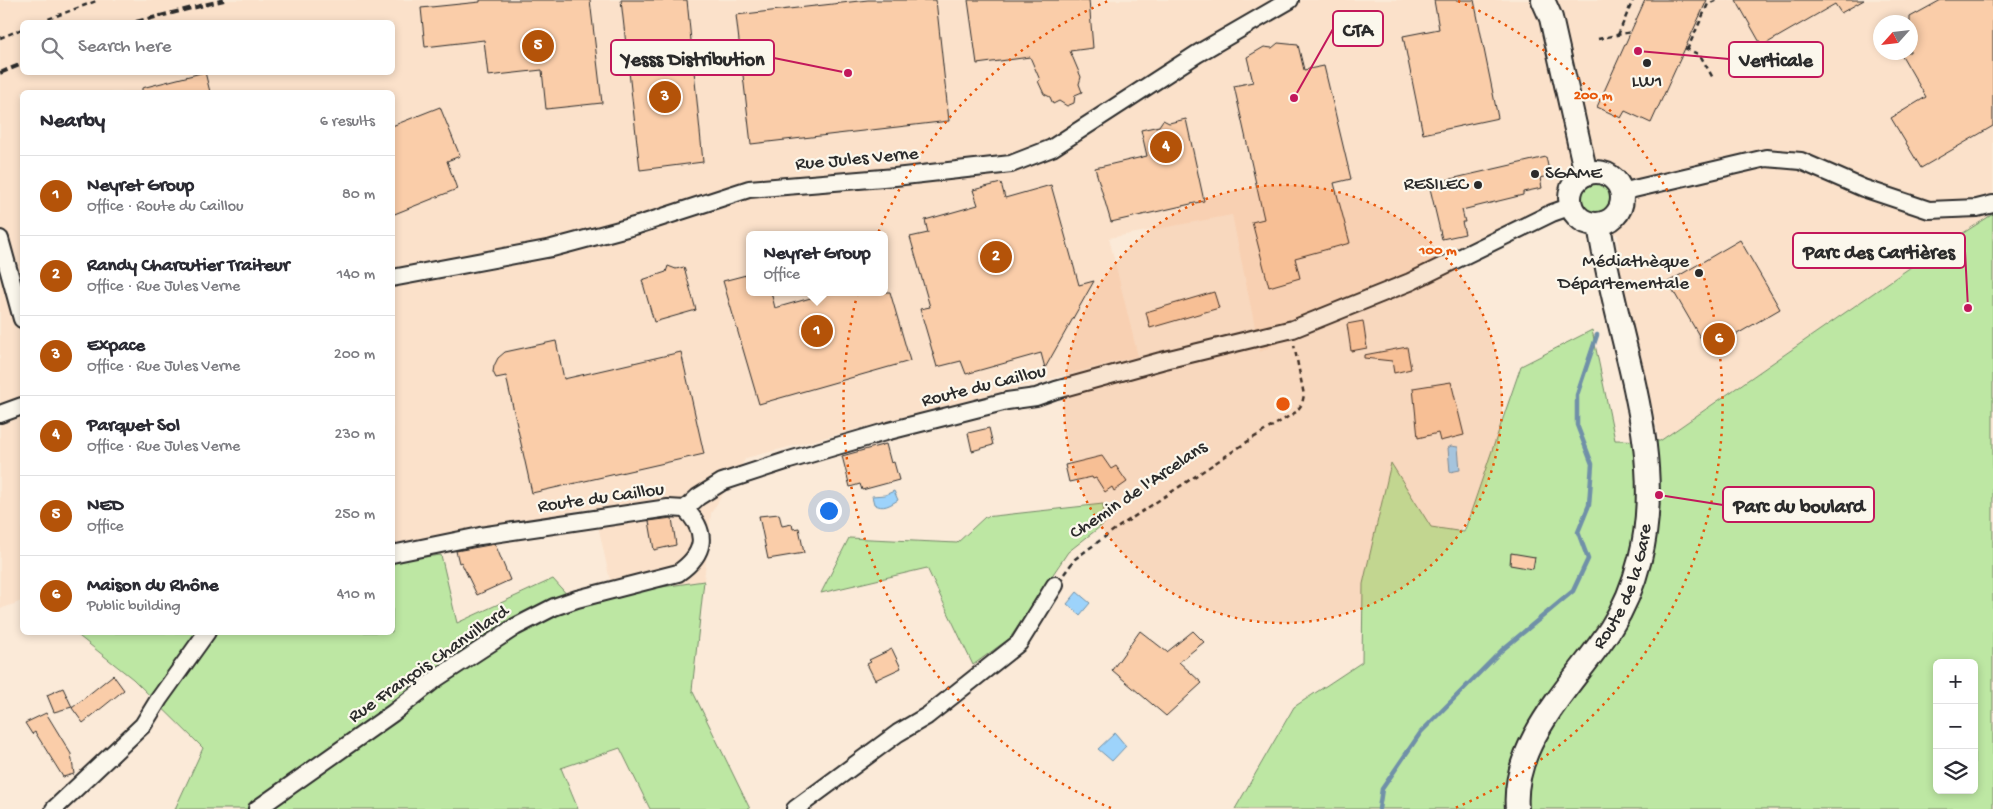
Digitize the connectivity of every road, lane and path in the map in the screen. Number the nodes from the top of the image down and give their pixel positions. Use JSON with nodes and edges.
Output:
{"nodes":[{"id":1,"x":100,"y":0,"type":"edge"},
{"id":2,"x":1290,"y":0,"type":"edge"},
{"id":3,"x":1634,"y":0,"type":"edge"},
{"id":4,"x":1717,"y":0,"type":"edge"},
{"id":5,"x":1548,"y":6,"type":"edge"},
{"id":6,"x":45,"y":20,"type":"edge"},
{"id":7,"x":20,"y":30,"type":"edge"},
{"id":8,"x":1631,"y":32,"type":"dead end"},
{"id":9,"x":1618,"y":35,"type":"junction"},
{"id":10,"x":0,"y":38,"type":"edge"},
{"id":11,"x":1598,"y":39,"type":"dead end"},
{"id":12,"x":1713,"y":78,"type":"dead end"},
{"id":13,"x":1586,"y":174,"type":"junction"},
{"id":14,"x":1621,"y":192,"type":"junction"},
{"id":15,"x":1993,"y":204,"type":"edge"},
{"id":16,"x":1572,"y":206,"type":"junction"},
{"id":17,"x":1599,"y":224,"type":"junction"},
{"id":18,"x":0,"y":239,"type":"edge"},
{"id":19,"x":395,"y":277,"type":"edge"},
{"id":20,"x":20,"y":312,"type":"edge"},
{"id":21,"x":1292,"y":329,"type":"junction"},
{"id":22,"x":20,"y":407,"type":"edge"},
{"id":23,"x":0,"y":414,"type":"edge"},
{"id":24,"x":685,"y":509,"type":"junction"},
{"id":25,"x":395,"y":554,"type":"edge"},
{"id":26,"x":1055,"y":585,"type":"joint"},
{"id":27,"x":205,"y":635,"type":"edge"},
{"id":28,"x":54,"y":809,"type":"edge"},
{"id":29,"x":257,"y":809,"type":"edge"},
{"id":30,"x":795,"y":809,"type":"edge"},
{"id":31,"x":1516,"y":809,"type":"edge"}],
"edges":[{"from":1,"to":6,"type":"path"},
{"from":2,"to":19,"type":"street","name":"Rue Jules Verne"},
{"from":3,"to":9,"type":"path"},
{"from":4,"to":12,"type":"path"},
{"from":5,"to":13,"type":"main road"},
{"from":7,"to":10,"type":"path"},
{"from":8,"to":9,"type":"path"},
{"from":9,"to":11,"type":"path"},
{"from":13,"to":14,"type":"main road"},
{"from":13,"to":16,"type":"main road"},
{"from":14,"to":15,"type":"street"},
{"from":14,"to":17,"type":"main road"},
{"from":16,"to":17,"type":"main road"},
{"from":16,"to":21,"type":"street","name":"Route du Caillou"},
{"from":17,"to":31,"type":"main road","name":"Route de la Gare"},
{"from":18,"to":20,"type":"street"},
{"from":21,"to":24,"type":"street","name":"Route du Caillou"},
{"from":21,"to":26,"type":"path","name":"Chemin de l'Arcelans"},
{"from":22,"to":23,"type":"street"},
{"from":24,"to":25,"type":"street","name":"Route du Caillou"},
{"from":24,"to":29,"type":"street","name":"Rue François Chanvillard"},
{"from":26,"to":30,"type":"street"},
{"from":27,"to":28,"type":"street"}]}
